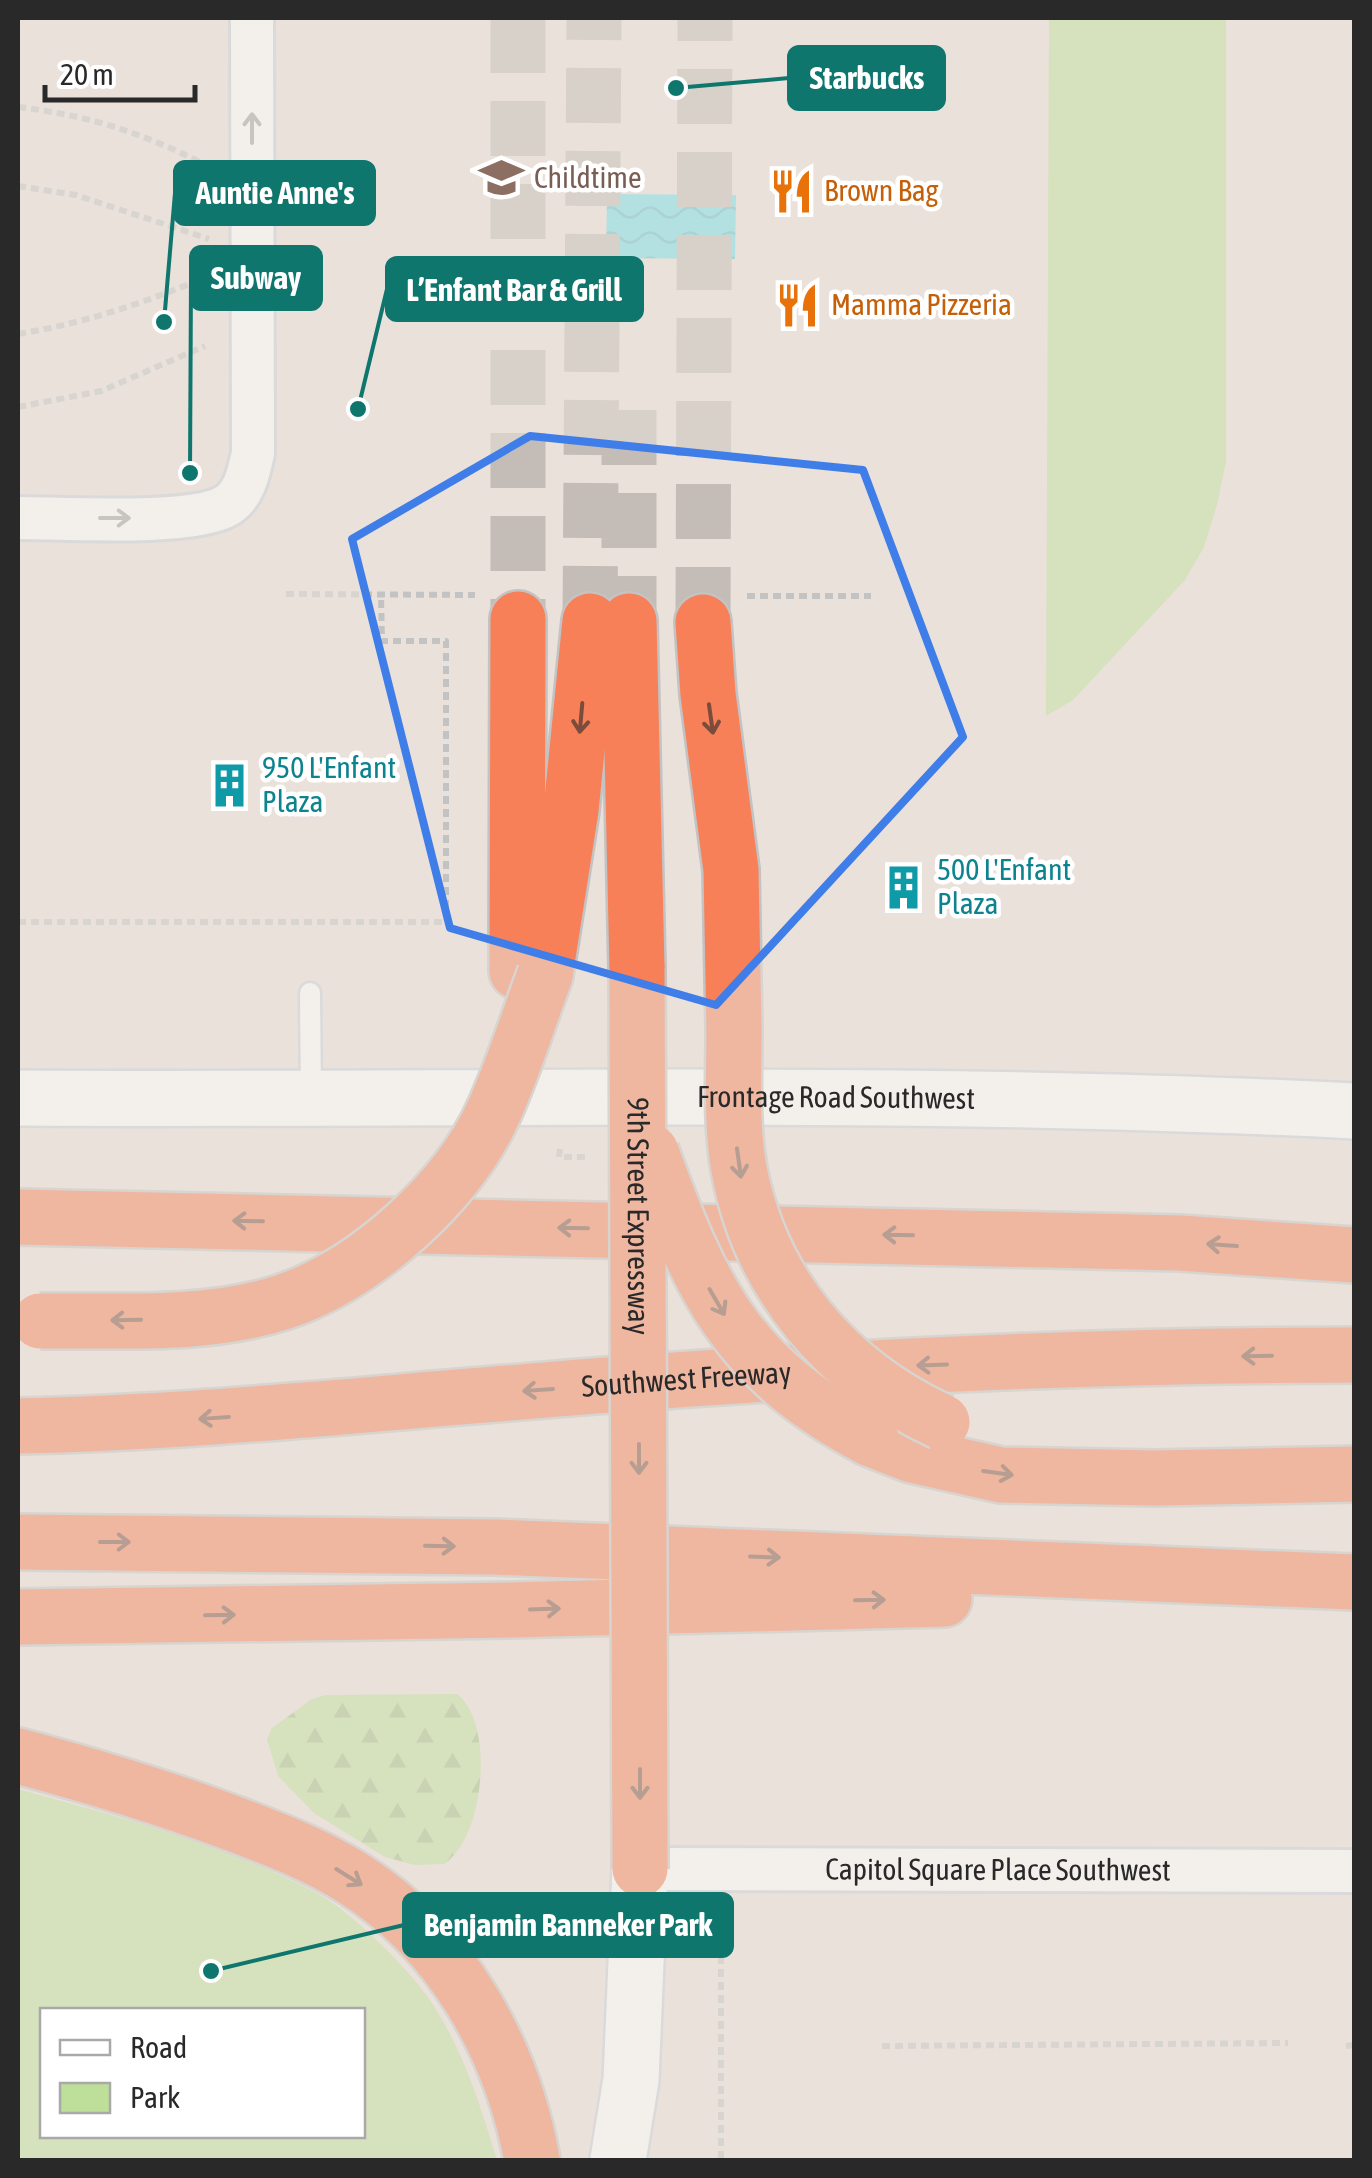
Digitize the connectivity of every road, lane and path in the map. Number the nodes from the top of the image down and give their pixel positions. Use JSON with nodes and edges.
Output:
{"nodes":[{"id":1,"x":252,"y":18,"type":"edge"},
{"id":2,"x":18,"y":106,"type":"edge"},
{"id":3,"x":218,"y":171,"type":"dead end"},
{"id":4,"x":18,"y":186,"type":"edge"},
{"id":5,"x":218,"y":242,"type":"dead end"},
{"id":6,"x":218,"y":273,"type":"dead end"},
{"id":7,"x":18,"y":334,"type":"edge"},
{"id":8,"x":218,"y":340,"type":"dead end"},
{"id":9,"x":18,"y":407,"type":"edge"},
{"id":10,"x":18,"y":518,"type":"edge"},
{"id":11,"x":381,"y":595,"type":"dead end"},
{"id":12,"x":518,"y":619,"type":"tunnel mouth"},
{"id":13,"x":703,"y":622,"type":"tunnel mouth"},
{"id":14,"x":18,"y":922,"type":"edge"},
{"id":15,"x":532,"y":974,"type":"junction"},
{"id":16,"x":310,"y":993,"type":"dead end"},
{"id":17,"x":18,"y":1098,"type":"edge"},
{"id":18,"x":312,"y":1100,"type":"junction"},
{"id":19,"x":1354,"y":1111,"type":"edge"},
{"id":20,"x":638,"y":1117,"type":"junction"},
{"id":21,"x":18,"y":1216,"type":"edge"},
{"id":22,"x":1354,"y":1255,"type":"edge"},
{"id":23,"x":29,"y":1321,"type":"edge"},
{"id":24,"x":1354,"y":1355,"type":"edge"},
{"id":25,"x":18,"y":1426,"type":"edge"},
{"id":26,"x":1354,"y":1473,"type":"edge"},
{"id":27,"x":18,"y":1542,"type":"edge"},
{"id":28,"x":1354,"y":1585,"type":"edge"},
{"id":29,"x":18,"y":1618,"type":"edge"},
{"id":30,"x":18,"y":1756,"type":"edge"},
{"id":31,"x":640,"y":1869,"type":"junction"},
{"id":32,"x":1354,"y":1871,"type":"edge"},
{"id":33,"x":722,"y":1915,"type":"dead end"},
{"id":34,"x":1288,"y":2043,"type":"dead end"},
{"id":35,"x":882,"y":2046,"type":"dead end"},
{"id":36,"x":532,"y":2160,"type":"edge"},
{"id":37,"x":618,"y":2160,"type":"edge"},
{"id":38,"x":722,"y":2160,"type":"edge"}],
"edges":[{"from":10,"to":1,"type":"street","one_way":true},
{"from":2,"to":3,"type":"path"},
{"from":4,"to":5,"type":"path"},
{"from":6,"to":7,"type":"path"},
{"from":8,"to":9,"type":"path"},
{"from":11,"to":14,"type":"path"},
{"from":12,"to":15,"type":"highway"},
{"from":13,"to":26,"type":"highway","one_way":true,"bridge":true},
{"from":20,"to":15,"type":"highway","name":"9th Street Expressway","one_way":true,"bridge":true},
{"from":15,"to":23,"type":"highway","one_way":true,"bridge":true},
{"from":16,"to":18,"type":"lane"},
{"from":17,"to":18,"type":"street","name":"Frontage Road Southwest"},
{"from":18,"to":19,"type":"street","name":"Frontage Road Southwest"},
{"from":20,"to":26,"type":"highway","one_way":true,"bridge":true},
{"from":20,"to":31,"type":"highway","name":"9th Street Expressway","one_way":true,"bridge":true},
{"from":22,"to":21,"type":"highway","one_way":true},
{"from":24,"to":25,"type":"highway","name":"Southwest Freeway","one_way":true},
{"from":27,"to":28,"type":"highway","one_way":true},
{"from":29,"to":28,"type":"highway","one_way":true},
{"from":30,"to":36,"type":"highway","one_way":true},
{"from":31,"to":32,"type":"street","name":"Capitol Square Place Southwest"},
{"from":31,"to":37,"type":"street"},
{"from":33,"to":38,"type":"path"},
{"from":34,"to":35,"type":"path"}]}
